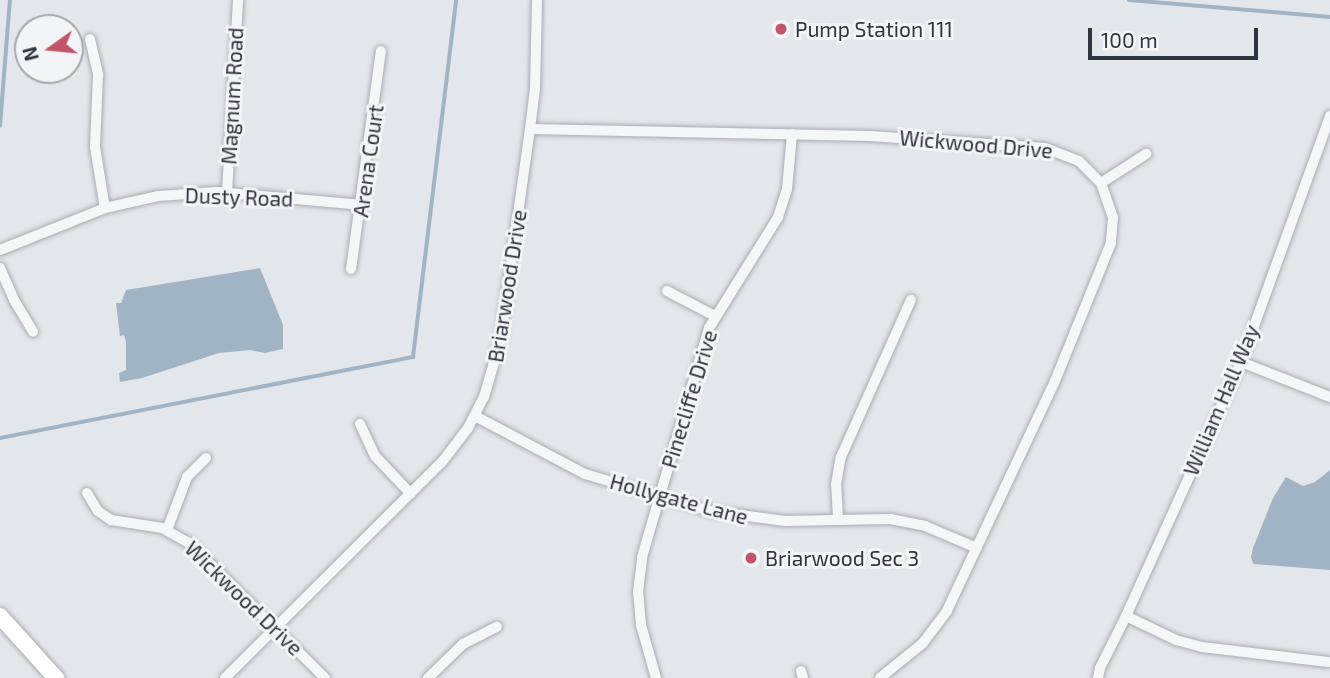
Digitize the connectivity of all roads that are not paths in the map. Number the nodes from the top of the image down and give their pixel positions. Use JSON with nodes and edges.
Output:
{"nodes":[{"id":1,"x":238,"y":0,"type":"edge"},
{"id":2,"x":537,"y":0,"type":"edge"},
{"id":3,"x":90,"y":39,"type":"dead end"},
{"id":4,"x":381,"y":51,"type":"dead end"},
{"id":5,"x":1330,"y":116,"type":"edge"},
{"id":6,"x":530,"y":129,"type":"junction"},
{"id":7,"x":792,"y":134,"type":"junction"},
{"id":8,"x":1146,"y":154,"type":"dead end"},
{"id":9,"x":1101,"y":183,"type":"junction"},
{"id":10,"x":227,"y":192,"type":"junction"},
{"id":11,"x":362,"y":205,"type":"junction"},
{"id":12,"x":105,"y":208,"type":"junction"},
{"id":13,"x":0,"y":250,"type":"edge"},
{"id":14,"x":0,"y":268,"type":"edge"},
{"id":15,"x":351,"y":269,"type":"dead end"},
{"id":16,"x":667,"y":291,"type":"dead end"},
{"id":17,"x":911,"y":300,"type":"dead end"},
{"id":18,"x":715,"y":316,"type":"junction"},
{"id":19,"x":33,"y":332,"type":"dead end"},
{"id":20,"x":1241,"y":362,"type":"junction"},
{"id":21,"x":1330,"y":397,"type":"edge"},
{"id":22,"x":475,"y":416,"type":"junction"},
{"id":23,"x":360,"y":424,"type":"dead end"},
{"id":24,"x":206,"y":458,"type":"dead end"},
{"id":25,"x":88,"y":493,"type":"dead end"},
{"id":26,"x":411,"y":494,"type":"junction"},
{"id":27,"x":659,"y":497,"type":"junction"},
{"id":28,"x":838,"y":519,"type":"junction"},
{"id":29,"x":167,"y":530,"type":"junction"},
{"id":30,"x":977,"y":548,"type":"junction"},
{"id":31,"x":0,"y":616,"type":"edge"},
{"id":32,"x":1126,"y":616,"type":"junction"},
{"id":33,"x":497,"y":627,"type":"dead end"},
{"id":34,"x":275,"y":629,"type":"junction"},
{"id":35,"x":1328,"y":662,"type":"dead end"},
{"id":36,"x":56,"y":678,"type":"edge"},
{"id":37,"x":225,"y":678,"type":"edge"},
{"id":38,"x":325,"y":678,"type":"edge"},
{"id":39,"x":428,"y":678,"type":"edge"},
{"id":40,"x":656,"y":678,"type":"edge"},
{"id":41,"x":880,"y":678,"type":"edge"},
{"id":42,"x":1098,"y":678,"type":"edge"}],
"edges":[{"from":1,"to":10,"type":"street","name":"Magnum Road"},
{"from":2,"to":6,"type":"street","name":"Briarwood Drive"},
{"from":3,"to":12,"type":"street"},
{"from":4,"to":11,"type":"street","name":"Arena Court"},
{"from":5,"to":20,"type":"street","name":"William Hall Way"},
{"from":6,"to":7,"type":"street","name":"Wickwood Drive"},
{"from":6,"to":22,"type":"street","name":"Briarwood Drive"},
{"from":7,"to":9,"type":"street","name":"Wickwood Drive"},
{"from":7,"to":18,"type":"street","name":"Pinecliffe Drive"},
{"from":8,"to":9,"type":"street"},
{"from":9,"to":30,"type":"street","name":"Wickwood Drive"},
{"from":10,"to":11,"type":"street","name":"Dusty Road"},
{"from":10,"to":12,"type":"street","name":"Dusty Road"},
{"from":11,"to":15,"type":"street","name":"Arena Court"},
{"from":12,"to":13,"type":"street","name":"Dusty Road"},
{"from":14,"to":19,"type":"street"},
{"from":16,"to":18,"type":"street"},
{"from":17,"to":28,"type":"street"},
{"from":18,"to":27,"type":"street","name":"Pinecliffe Drive"},
{"from":20,"to":21,"type":"street"},
{"from":20,"to":32,"type":"street","name":"William Hall Way"},
{"from":22,"to":26,"type":"street","name":"Briarwood Drive"},
{"from":22,"to":27,"type":"street","name":"Hollygate Lane"},
{"from":23,"to":26,"type":"street"},
{"from":24,"to":29,"type":"street"},
{"from":25,"to":29,"type":"street","name":"Wickwood Drive"},
{"from":26,"to":34,"type":"street","name":"Briarwood Drive"},
{"from":27,"to":28,"type":"street","name":"Hollygate Lane"},
{"from":27,"to":40,"type":"street","name":"Pinecliffe Drive"},
{"from":28,"to":30,"type":"street","name":"Hollygate Lane"},
{"from":29,"to":34,"type":"street","name":"Wickwood Drive"},
{"from":30,"to":41,"type":"street","name":"Wickwood Drive"},
{"from":31,"to":36,"type":"street"},
{"from":32,"to":35,"type":"street"},
{"from":32,"to":42,"type":"street","name":"William Hall Way"},
{"from":33,"to":39,"type":"street"},
{"from":34,"to":37,"type":"street","name":"Briarwood Drive"},
{"from":34,"to":38,"type":"street","name":"Wickwood Drive"}]}
